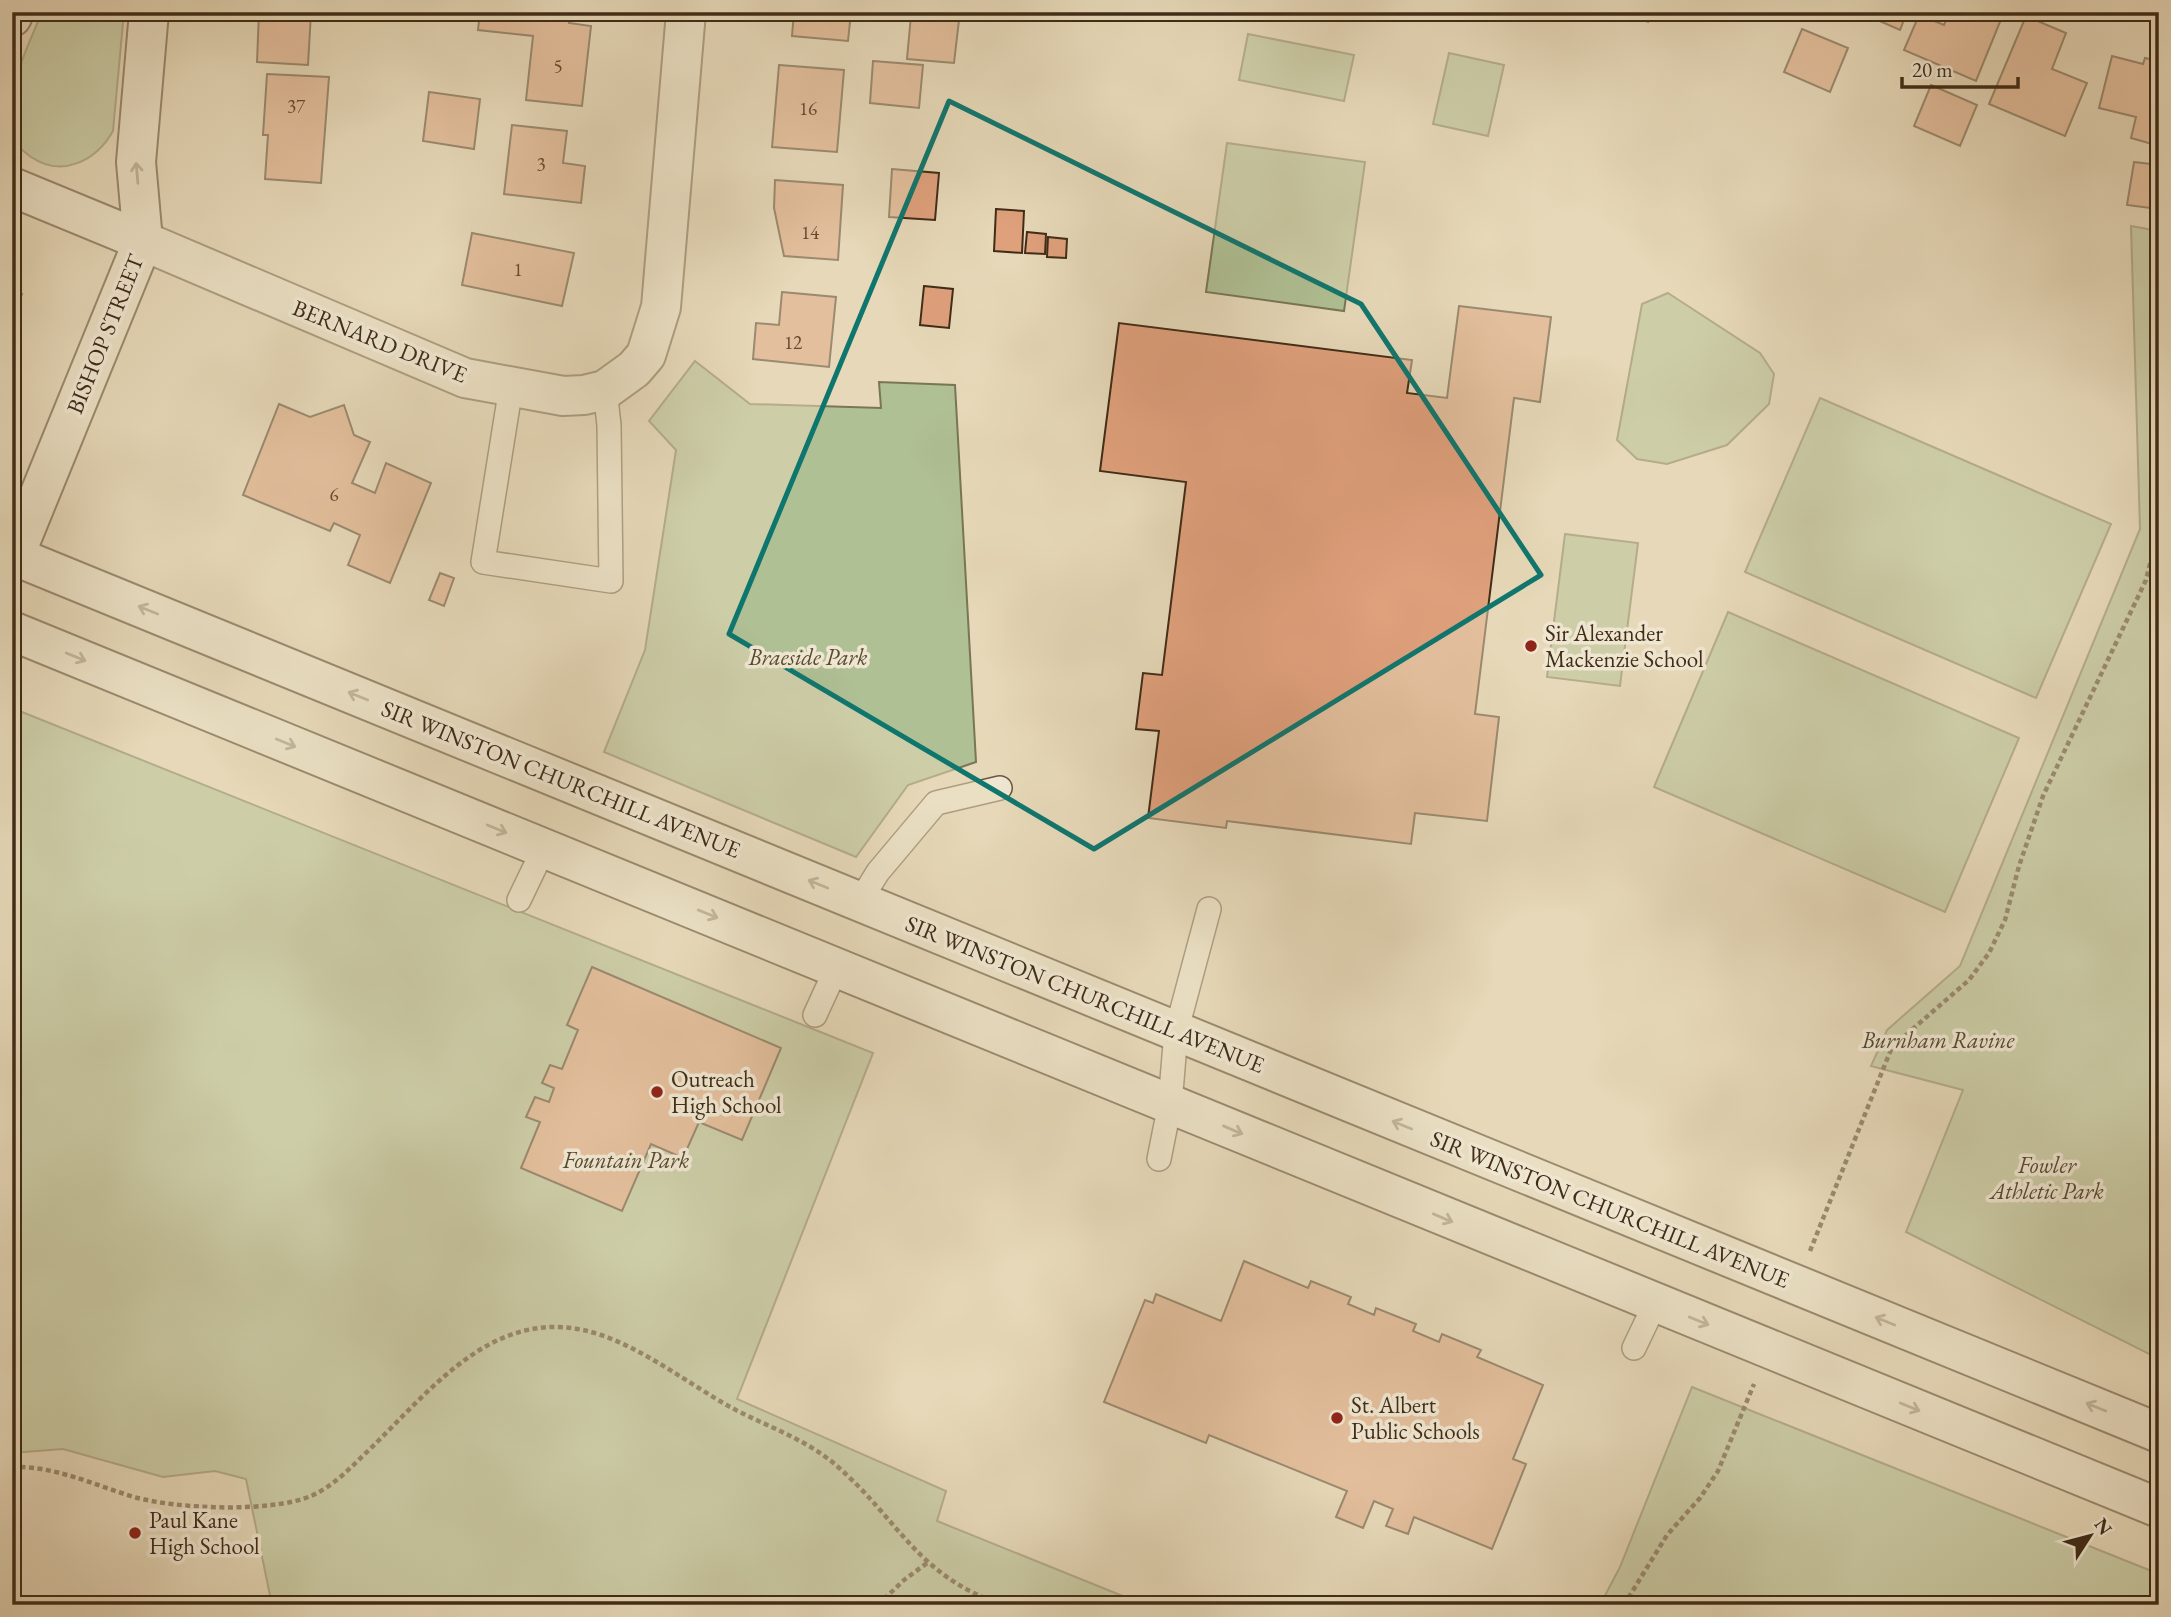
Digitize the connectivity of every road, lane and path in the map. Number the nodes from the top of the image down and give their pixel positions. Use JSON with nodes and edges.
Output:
{"nodes":[{"id":1,"x":149,"y":12,"type":"edge"},
{"id":2,"x":686,"y":12,"type":"edge"},
{"id":3,"x":12,"y":187,"type":"edge"},
{"id":4,"x":143,"y":241,"type":"junction"},
{"id":5,"x":511,"y":387,"type":"junction"},
{"id":6,"x":605,"y":390,"type":"junction"},
{"id":7,"x":2159,"y":528,"type":"edge"},
{"id":8,"x":13,"y":558,"type":"edge"},
{"id":9,"x":12,"y":631,"type":"edge"},
{"id":10,"x":1000,"y":788,"type":"dead end"},
{"id":11,"x":544,"y":848,"type":"junction"},
{"id":12,"x":519,"y":900,"type":"dead end"},
{"id":13,"x":860,"y":901,"type":"junction"},
{"id":14,"x":1209,"y":909,"type":"dead end"},
{"id":15,"x":836,"y":967,"type":"junction"},
{"id":16,"x":815,"y":1015,"type":"dead end"},
{"id":17,"x":1175,"y":1032,"type":"junction"},
{"id":18,"x":1170,"y":1104,"type":"junction"},
{"id":19,"x":1159,"y":1159,"type":"dead end"},
{"id":20,"x":1808,"y":1254,"type":"dead end"},
{"id":21,"x":1655,"y":1304,"type":"junction"},
{"id":22,"x":1634,"y":1348,"type":"dead end"},
{"id":23,"x":1754,"y":1383,"type":"dead end"},
{"id":24,"x":2159,"y":1433,"type":"edge"},
{"id":25,"x":12,"y":1467,"type":"edge"},
{"id":26,"x":2159,"y":1508,"type":"edge"},
{"id":27,"x":927,"y":1563,"type":"junction"},
{"id":28,"x":878,"y":1605,"type":"edge"},
{"id":29,"x":1002,"y":1605,"type":"edge"},
{"id":30,"x":1625,"y":1605,"type":"edge"}],
"edges":[{"from":4,"to":1,"type":"main road","name":"BISHOP STREET","one_way":true},
{"from":2,"to":6,"type":"main road","name":"BERNARD DRIVE"},
{"from":3,"to":4,"type":"main road","name":"BERNARD DRIVE"},
{"from":4,"to":5,"type":"main road","name":"BERNARD DRIVE"},
{"from":4,"to":8,"type":"main road","name":"BISHOP STREET"},
{"from":5,"to":6,"type":"main road","name":"BERNARD DRIVE"},
{"from":5,"to":6,"type":"lane"},
{"from":7,"to":20,"type":"path"},
{"from":13,"to":8,"type":"main road","name":"SIR WINSTON CHURCHILL AVENUE","one_way":true},
{"from":9,"to":11,"type":"main road","one_way":true},
{"from":10,"to":13,"type":"lane"},
{"from":11,"to":12,"type":"lane"},
{"from":11,"to":15,"type":"main road","one_way":true},
{"from":13,"to":17,"type":"main road","name":"SIR WINSTON CHURCHILL AVENUE"},
{"from":14,"to":17,"type":"lane"},
{"from":15,"to":16,"type":"lane"},
{"from":15,"to":18,"type":"main road"},
{"from":17,"to":18,"type":"lane"},
{"from":24,"to":17,"type":"main road","name":"SIR WINSTON CHURCHILL AVENUE","one_way":true},
{"from":18,"to":19,"type":"lane"},
{"from":18,"to":21,"type":"main road","one_way":true},
{"from":21,"to":22,"type":"lane"},
{"from":21,"to":26,"type":"main road","one_way":true},
{"from":23,"to":30,"type":"path"},
{"from":25,"to":27,"type":"path"},
{"from":27,"to":28,"type":"path"},
{"from":27,"to":29,"type":"path"}]}
